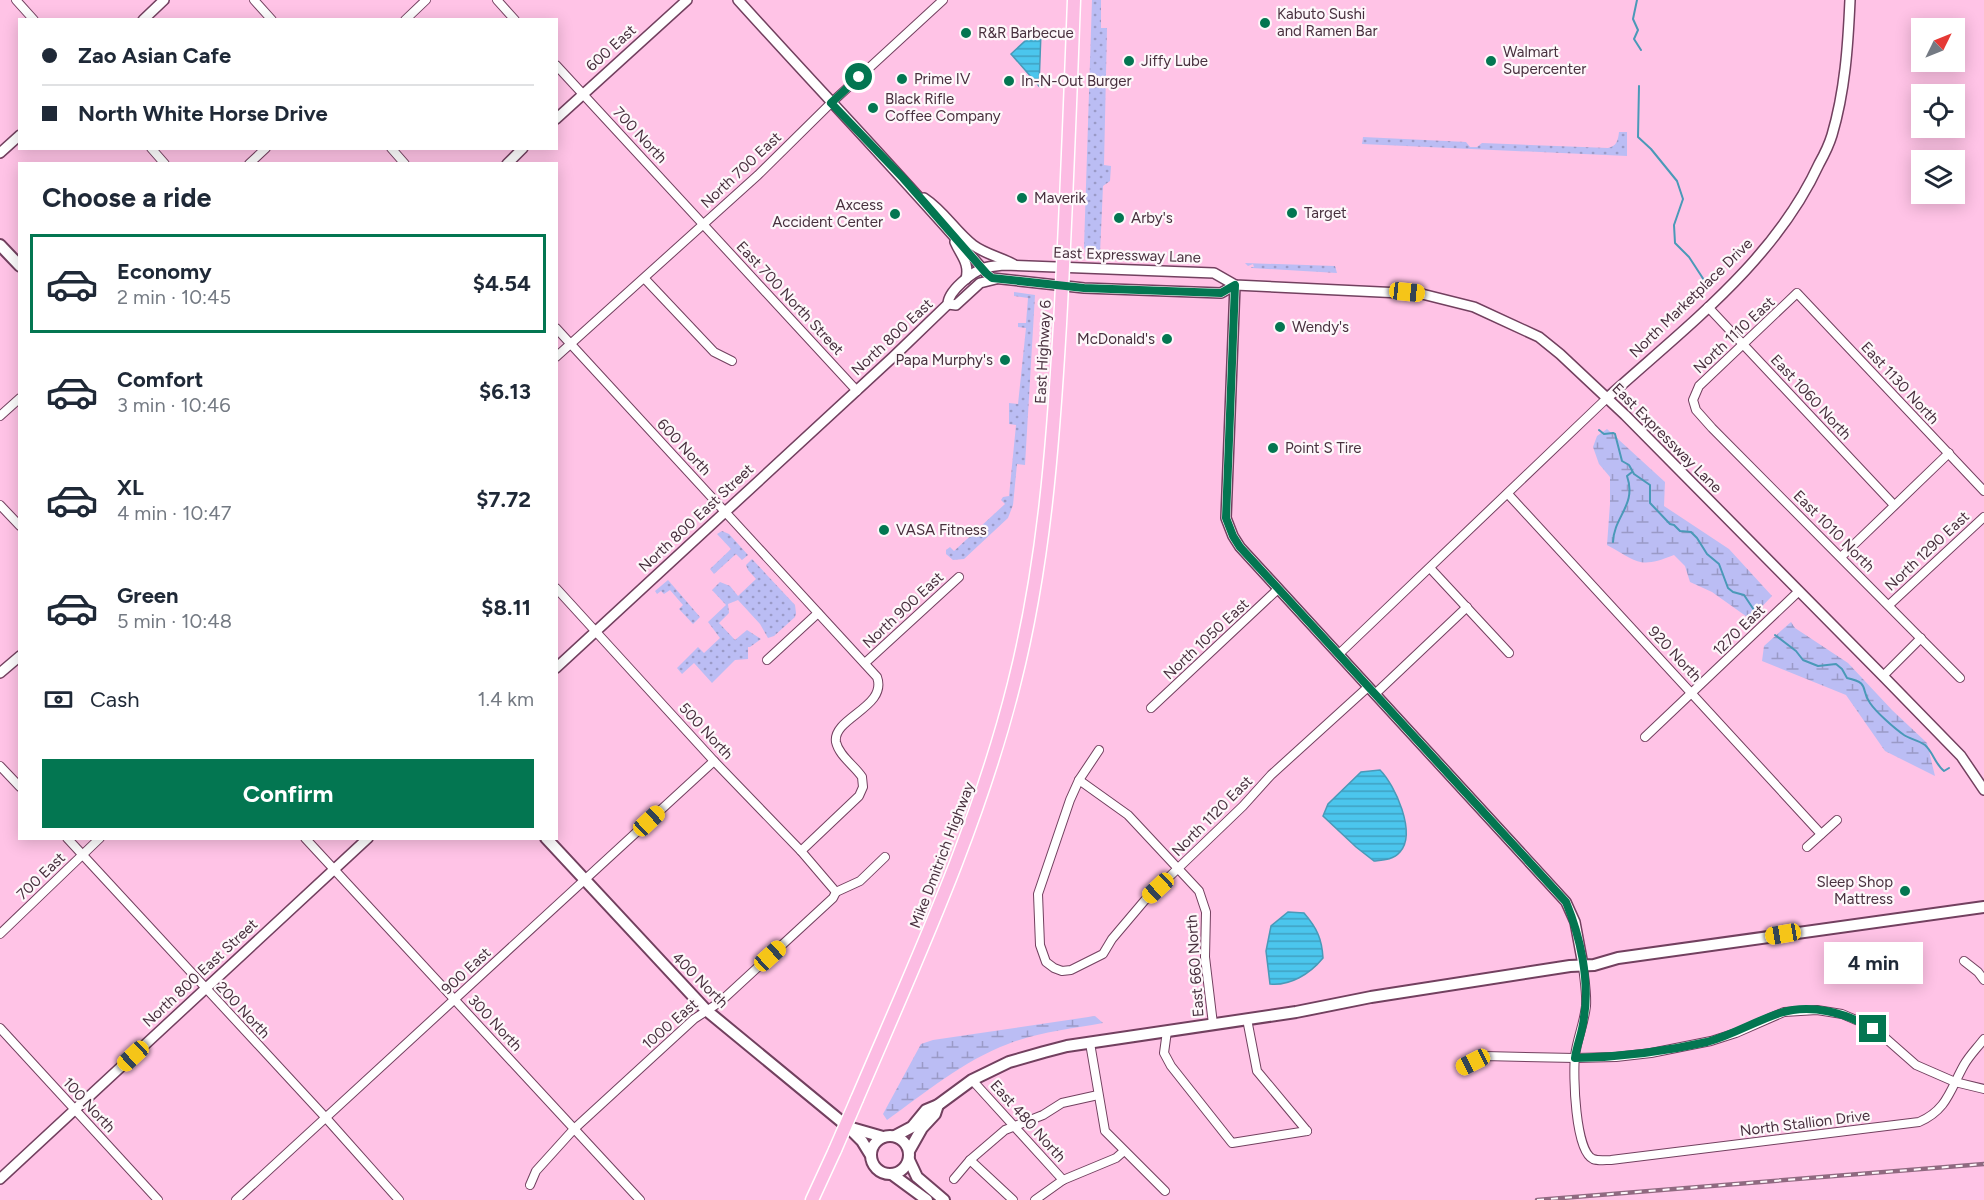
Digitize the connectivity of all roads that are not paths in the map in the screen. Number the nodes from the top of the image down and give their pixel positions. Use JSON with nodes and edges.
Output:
{"nodes":[{"id":1,"x":16,"y":0,"type":"edge"},
{"id":2,"x":164,"y":0,"type":"edge"},
{"id":3,"x":254,"y":0,"type":"edge"},
{"id":4,"x":426,"y":0,"type":"edge"},
{"id":5,"x":497,"y":0,"type":"edge"},
{"id":6,"x":687,"y":0,"type":"edge"},
{"id":7,"x":738,"y":0,"type":"edge"},
{"id":8,"x":942,"y":0,"type":"edge"},
{"id":9,"x":1074,"y":0,"type":"edge"},
{"id":10,"x":1850,"y":0,"type":"edge"},
{"id":11,"x":32,"y":18,"type":"edge"},
{"id":12,"x":145,"y":18,"type":"edge"},
{"id":13,"x":270,"y":18,"type":"edge"},
{"id":14,"x":407,"y":18,"type":"edge"},
{"id":15,"x":513,"y":18,"type":"edge"},
{"id":16,"x":558,"y":67,"type":"edge"},
{"id":17,"x":583,"y":93,"type":"junction"},
{"id":18,"x":831,"y":103,"type":"junction"},
{"id":19,"x":558,"y":116,"type":"edge"},
{"id":20,"x":18,"y":137,"type":"edge"},
{"id":21,"x":153,"y":150,"type":"edge"},
{"id":22,"x":264,"y":150,"type":"edge"},
{"id":23,"x":393,"y":150,"type":"edge"},
{"id":24,"x":521,"y":150,"type":"edge"},
{"id":25,"x":0,"y":153,"type":"edge"},
{"id":26,"x":163,"y":162,"type":"edge"},
{"id":27,"x":251,"y":162,"type":"edge"},
{"id":28,"x":403,"y":162,"type":"edge"},
{"id":29,"x":509,"y":162,"type":"edge"},
{"id":30,"x":917,"y":194,"type":"junction"},
{"id":31,"x":704,"y":224,"type":"junction"},
{"id":32,"x":952,"y":235,"type":"junction"},
{"id":33,"x":971,"y":243,"type":"junction"},
{"id":34,"x":0,"y":245,"type":"edge"},
{"id":35,"x":18,"y":264,"type":"edge"},
{"id":36,"x":1016,"y":266,"type":"junction"},
{"id":37,"x":982,"y":268,"type":"junction"},
{"id":38,"x":1064,"y":268,"type":"junction"},
{"id":39,"x":645,"y":279,"type":"junction"},
{"id":40,"x":1000,"y":279,"type":"junction"},
{"id":41,"x":965,"y":281,"type":"junction"},
{"id":42,"x":980,"y":284,"type":"junction"},
{"id":43,"x":1062,"y":285,"type":"junction"},
{"id":44,"x":1235,"y":285,"type":"junction"},
{"id":45,"x":1797,"y":293,"type":"joint"},
{"id":46,"x":948,"y":304,"type":"junction"},
{"id":47,"x":1708,"y":307,"type":"junction"},
{"id":48,"x":558,"y":330,"type":"edge"},
{"id":49,"x":571,"y":344,"type":"junction"},
{"id":50,"x":1743,"y":345,"type":"junction"},
{"id":51,"x":558,"y":355,"type":"edge"},
{"id":52,"x":732,"y":361,"type":"dead end"},
{"id":53,"x":857,"y":391,"type":"junction"},
{"id":54,"x":1606,"y":399,"type":"junction"},
{"id":55,"x":18,"y":400,"type":"edge"},
{"id":56,"x":1693,"y":400,"type":"joint"},
{"id":57,"x":0,"y":416,"type":"edge"},
{"id":58,"x":1949,"y":453,"type":"junction"},
{"id":59,"x":1984,"y":491,"type":"edge"},
{"id":60,"x":1508,"y":494,"type":"junction"},
{"id":61,"x":1047,"y":504,"type":"joint"},
{"id":62,"x":0,"y":505,"type":"edge"},
{"id":63,"x":1894,"y":505,"type":"junction"},
{"id":64,"x":726,"y":511,"type":"junction"},
{"id":65,"x":1984,"y":517,"type":"edge"},
{"id":66,"x":18,"y":524,"type":"edge"},
{"id":67,"x":1841,"y":556,"type":"junction"},
{"id":68,"x":1430,"y":568,"type":"junction"},
{"id":69,"x":959,"y":577,"type":"dead end"},
{"id":70,"x":1278,"y":589,"type":"junction"},
{"id":71,"x":558,"y":590,"type":"edge"},
{"id":72,"x":1799,"y":591,"type":"junction"},
{"id":73,"x":1889,"y":605,"type":"junction"},
{"id":74,"x":1467,"y":607,"type":"junction"},
{"id":75,"x":819,"y":613,"type":"junction"},
{"id":76,"x":596,"y":631,"type":"junction"},
{"id":77,"x":1921,"y":638,"type":"junction"},
{"id":78,"x":1509,"y":653,"type":"dead end"},
{"id":79,"x":1339,"y":654,"type":"junction"},
{"id":80,"x":18,"y":658,"type":"edge"},
{"id":81,"x":767,"y":660,"type":"dead end"},
{"id":82,"x":865,"y":663,"type":"junction"},
{"id":83,"x":558,"y":666,"type":"edge"},
{"id":84,"x":0,"y":674,"type":"edge"},
{"id":85,"x":1883,"y":676,"type":"junction"},
{"id":86,"x":1960,"y":678,"type":"dead end"},
{"id":87,"x":1372,"y":690,"type":"junction"},
{"id":88,"x":1692,"y":693,"type":"junction"},
{"id":89,"x":1150,"y":708,"type":"dead end"},
{"id":90,"x":1645,"y":737,"type":"dead end"},
{"id":91,"x":1099,"y":750,"type":"dead end"},
{"id":92,"x":714,"y":760,"type":"junction"},
{"id":93,"x":0,"y":766,"type":"edge"},
{"id":94,"x":1079,"y":780,"type":"junction"},
{"id":95,"x":18,"y":785,"type":"edge"},
{"id":96,"x":1984,"y":790,"type":"edge"},
{"id":97,"x":1837,"y":820,"type":"dead end"},
{"id":98,"x":1821,"y":834,"type":"junction"},
{"id":99,"x":69,"y":840,"type":"edge"},
{"id":100,"x":98,"y":840,"type":"edge"},
{"id":101,"x":307,"y":840,"type":"edge"},
{"id":102,"x":366,"y":840,"type":"edge"},
{"id":103,"x":548,"y":840,"type":"edge"},
{"id":104,"x":1807,"y":847,"type":"dead end"},
{"id":105,"x":801,"y":851,"type":"junction"},
{"id":106,"x":82,"y":855,"type":"junction"},
{"id":107,"x":885,"y":857,"type":"dead end"},
{"id":108,"x":1179,"y":868,"type":"junction"},
{"id":109,"x":334,"y":870,"type":"junction"},
{"id":110,"x":584,"y":880,"type":"junction"},
{"id":111,"x":836,"y":892,"type":"junction"},
{"id":112,"x":1984,"y":907,"type":"edge"},
{"id":113,"x":0,"y":934,"type":"edge"},
{"id":114,"x":1964,"y":962,"type":"dead end"},
{"id":115,"x":1583,"y":964,"type":"junction"},
{"id":116,"x":1984,"y":980,"type":"edge"},
{"id":117,"x":205,"y":989,"type":"junction"},
{"id":118,"x":455,"y":1000,"type":"junction"},
{"id":119,"x":706,"y":1010,"type":"junction"},
{"id":120,"x":1247,"y":1019,"type":"junction"},
{"id":121,"x":1213,"y":1024,"type":"junction"},
{"id":122,"x":0,"y":1028,"type":"edge"},
{"id":123,"x":1167,"y":1031,"type":"junction"},
{"id":124,"x":1984,"y":1039,"type":"edge"},
{"id":125,"x":1090,"y":1043,"type":"junction"},
{"id":126,"x":1575,"y":1058,"type":"junction"},
{"id":127,"x":1463,"y":1067,"type":"dead end"},
{"id":128,"x":972,"y":1080,"type":"junction"},
{"id":129,"x":1955,"y":1082,"type":"junction"},
{"id":130,"x":1984,"y":1089,"type":"edge"},
{"id":131,"x":1098,"y":1095,"type":"junction"},
{"id":132,"x":938,"y":1105,"type":"junction"},
{"id":133,"x":75,"y":1109,"type":"junction"},
{"id":134,"x":326,"y":1118,"type":"junction"},
{"id":135,"x":848,"y":1126,"type":"junction"},
{"id":136,"x":1013,"y":1126,"type":"junction"},
{"id":137,"x":574,"y":1129,"type":"junction"},
{"id":138,"x":895,"y":1136,"type":"junction"},
{"id":139,"x":883,"y":1137,"type":"junction"},
{"id":140,"x":1124,"y":1151,"type":"junction"},
{"id":141,"x":870,"y":1154,"type":"junction"},
{"id":142,"x":909,"y":1156,"type":"junction"},
{"id":143,"x":970,"y":1160,"type":"junction"},
{"id":144,"x":893,"y":1175,"type":"junction"},
{"id":145,"x":0,"y":1179,"type":"edge"},
{"id":146,"x":954,"y":1179,"type":"dead end"},
{"id":147,"x":1063,"y":1180,"type":"junction"},
{"id":148,"x":531,"y":1185,"type":"dead end"},
{"id":149,"x":1165,"y":1191,"type":"dead end"},
{"id":150,"x":158,"y":1200,"type":"edge"},
{"id":151,"x":236,"y":1200,"type":"edge"},
{"id":152,"x":399,"y":1200,"type":"edge"},
{"id":153,"x":640,"y":1200,"type":"edge"},
{"id":154,"x":812,"y":1200,"type":"edge"},
{"id":155,"x":927,"y":1200,"type":"edge"},
{"id":156,"x":944,"y":1200,"type":"edge"},
{"id":157,"x":1013,"y":1200,"type":"edge"},
{"id":158,"x":1035,"y":1200,"type":"edge"}],
"edges":[{"from":1,"to":11,"type":"street"},
{"from":2,"to":12,"type":"street"},
{"from":3,"to":13,"type":"street"},
{"from":4,"to":14,"type":"street"},
{"from":5,"to":15,"type":"street"},
{"from":6,"to":17,"type":"street","name":"600 East"},
{"from":7,"to":18,"type":"street"},
{"from":8,"to":18,"type":"street","name":"North 700 East"},
{"from":9,"to":38,"type":"highway","name":"East Highway 6"},
{"from":10,"to":47,"type":"street","name":"North Marketplace Drive"},
{"from":16,"to":17,"type":"street","name":"700 North"},
{"from":17,"to":19,"type":"street","name":"600 East"},
{"from":17,"to":31,"type":"street","name":"700 North"},
{"from":18,"to":30,"type":"street"},
{"from":18,"to":31,"type":"street","name":"North 700 East"},
{"from":20,"to":25,"type":"street"},
{"from":21,"to":26,"type":"street"},
{"from":22,"to":27,"type":"street"},
{"from":23,"to":28,"type":"street"},
{"from":24,"to":29,"type":"street"},
{"from":30,"to":32,"type":"street"},
{"from":30,"to":33,"type":"street"},
{"from":31,"to":39,"type":"street","name":"North 700 East"},
{"from":31,"to":53,"type":"street","name":"East 700 North Street"},
{"from":32,"to":37,"type":"street"},
{"from":32,"to":41,"type":"street"},
{"from":33,"to":36,"type":"street"},
{"from":33,"to":37,"type":"street"},
{"from":34,"to":35,"type":"main road"},
{"from":36,"to":37,"type":"street"},
{"from":36,"to":38,"type":"street","name":"East Expressway Lane"},
{"from":37,"to":40,"type":"street"},
{"from":37,"to":41,"type":"street","name":"North 800 East"},
{"from":37,"to":42,"type":"street"},
{"from":38,"to":43,"type":"highway","name":"East Highway 6"},
{"from":38,"to":44,"type":"street","name":"East Expressway Lane"},
{"from":39,"to":49,"type":"street","name":"North 700 East"},
{"from":39,"to":52,"type":"street"},
{"from":40,"to":42,"type":"street","name":"North 800 East"},
{"from":40,"to":43,"type":"street","name":"East Expressway Lane"},
{"from":41,"to":46,"type":"street","name":"North 800 East"},
{"from":42,"to":46,"type":"street","name":"North 800 East"},
{"from":43,"to":44,"type":"street","name":"East Expressway Lane"},
{"from":43,"to":61,"type":"highway","name":"East Highway 6"},
{"from":44,"to":54,"type":"street","name":"East Expressway Lane"},
{"from":44,"to":70,"type":"street"},
{"from":45,"to":50,"type":"street","name":"North 1110 East"},
{"from":45,"to":58,"type":"street","name":"East 1130 North"},
{"from":46,"to":53,"type":"street","name":"North 800 East"},
{"from":47,"to":50,"type":"street","name":"East 1060 North"},
{"from":47,"to":54,"type":"street","name":"North Marketplace Drive"},
{"from":48,"to":49,"type":"street","name":"600 North"},
{"from":49,"to":51,"type":"street","name":"North 700 East"},
{"from":49,"to":64,"type":"street","name":"600 North"},
{"from":50,"to":56,"type":"street","name":"North 1110 East"},
{"from":50,"to":63,"type":"street","name":"East 1060 North"},
{"from":53,"to":64,"type":"street","name":"North 800 East Street"},
{"from":54,"to":60,"type":"street","name":"North Marketplace Drive"},
{"from":54,"to":72,"type":"street","name":"East Expressway Lane"},
{"from":55,"to":57,"type":"street"},
{"from":56,"to":67,"type":"street","name":"East 1010 North"},
{"from":58,"to":59,"type":"street","name":"East 1130 North"},
{"from":58,"to":63,"type":"street"},
{"from":60,"to":68,"type":"street","name":"North Marketplace Drive"},
{"from":60,"to":88,"type":"street","name":"920 North"},
{"from":61,"to":154,"type":"highway","name":"Mike Dmitrich Highway","bridge":true},
{"from":62,"to":66,"type":"street"},
{"from":63,"to":67,"type":"street"},
{"from":64,"to":75,"type":"street","name":"600 North"},
{"from":64,"to":76,"type":"street","name":"North 800 East Street"},
{"from":65,"to":73,"type":"street","name":"North 1290 East"},
{"from":67,"to":73,"type":"street","name":"East 1010 North"},
{"from":68,"to":74,"type":"street"},
{"from":68,"to":79,"type":"street","name":"North Marketplace Drive"},
{"from":69,"to":82,"type":"street","name":"North 900 East"},
{"from":70,"to":79,"type":"street"},
{"from":70,"to":89,"type":"street","name":"North 1050 East"},
{"from":71,"to":76,"type":"street","name":"500 North"},
{"from":72,"to":85,"type":"street","name":"East Expressway Lane"},
{"from":72,"to":88,"type":"street","name":"1270 East"},
{"from":73,"to":77,"type":"street","name":"East 1010 North"},
{"from":74,"to":78,"type":"street"},
{"from":74,"to":87,"type":"street","name":"North 1120 East"},
{"from":75,"to":81,"type":"street"},
{"from":75,"to":82,"type":"street","name":"600 North"},
{"from":76,"to":83,"type":"street","name":"North 800 East Street"},
{"from":76,"to":92,"type":"street","name":"500 North"},
{"from":77,"to":85,"type":"street"},
{"from":77,"to":86,"type":"street","name":"East 1010 North"},
{"from":79,"to":87,"type":"street"},
{"from":80,"to":84,"type":"street"},
{"from":82,"to":105,"type":"street","name":"600 North"},
{"from":85,"to":96,"type":"street","name":"East Expressway Lane"},
{"from":87,"to":108,"type":"street","name":"North 1120 East"},
{"from":87,"to":115,"type":"street"},
{"from":88,"to":90,"type":"street","name":"1270 East"},
{"from":88,"to":98,"type":"street","name":"920 North"},
{"from":91,"to":94,"type":"street"},
{"from":92,"to":105,"type":"street","name":"500 North"},
{"from":92,"to":110,"type":"street","name":"900 East"},
{"from":93,"to":95,"type":"street"},
{"from":94,"to":108,"type":"street","name":"East 660 North"},
{"from":94,"to":108,"type":"street","name":"North 1120 East"},
{"from":97,"to":98,"type":"street"},
{"from":98,"to":104,"type":"street"},
{"from":99,"to":106,"type":"street","name":"200 North"},
{"from":100,"to":106,"type":"street","name":"700 East"},
{"from":101,"to":109,"type":"street","name":"300 North"},
{"from":102,"to":109,"type":"street","name":"North 800 East Street"},
{"from":103,"to":110,"type":"main road","name":"400 North"},
{"from":105,"to":111,"type":"street","name":"500 North"},
{"from":106,"to":113,"type":"street","name":"700 East"},
{"from":106,"to":117,"type":"street","name":"200 North"},
{"from":107,"to":111,"type":"street"},
{"from":108,"to":121,"type":"street","name":"East 660 North"},
{"from":109,"to":117,"type":"street","name":"North 800 East Street"},
{"from":109,"to":118,"type":"street","name":"300 North"},
{"from":110,"to":118,"type":"street","name":"900 East"},
{"from":110,"to":119,"type":"main road","name":"400 North"},
{"from":111,"to":119,"type":"street","name":"1000 East"},
{"from":112,"to":115,"type":"main road"},
{"from":114,"to":116,"type":"street"},
{"from":115,"to":120,"type":"main road"},
{"from":115,"to":126,"type":"street"},
{"from":117,"to":133,"type":"street","name":"North 800 East Street"},
{"from":117,"to":134,"type":"street","name":"200 North"},
{"from":118,"to":134,"type":"street","name":"900 East"},
{"from":118,"to":137,"type":"street","name":"300 North"},
{"from":119,"to":135,"type":"main road","name":"400 North"},
{"from":119,"to":137,"type":"street","name":"1000 East"},
{"from":120,"to":121,"type":"main road"},
{"from":120,"to":123,"type":"street"},
{"from":121,"to":123,"type":"main road"},
{"from":122,"to":133,"type":"street","name":"100 North"},
{"from":123,"to":125,"type":"main road"},
{"from":124,"to":129,"type":"street","name":"North Stallion Drive"},
{"from":125,"to":128,"type":"main road"},
{"from":125,"to":131,"type":"street"},
{"from":126,"to":127,"type":"street"},
{"from":126,"to":129,"type":"street"},
{"from":126,"to":129,"type":"street","name":"North Stallion Drive"},
{"from":128,"to":132,"type":"main road"},
{"from":128,"to":136,"type":"street","name":"East 480 North"},
{"from":129,"to":130,"type":"street"},
{"from":131,"to":136,"type":"street"},
{"from":131,"to":140,"type":"street"},
{"from":132,"to":138,"type":"main road"},
{"from":132,"to":142,"type":"main road"},
{"from":133,"to":145,"type":"street","name":"North 800 East Street"},
{"from":133,"to":150,"type":"street","name":"100 North"},
{"from":134,"to":151,"type":"street","name":"900 East"},
{"from":134,"to":152,"type":"street","name":"200 North"},
{"from":135,"to":139,"type":"main road"},
{"from":135,"to":141,"type":"main road"},
{"from":136,"to":143,"type":"street"},
{"from":136,"to":147,"type":"street","name":"East 480 North"},
{"from":137,"to":148,"type":"street","name":"1000 East"},
{"from":137,"to":153,"type":"street","name":"300 North"},
{"from":138,"to":139,"type":"main road"},
{"from":138,"to":142,"type":"main road"},
{"from":139,"to":141,"type":"main road"},
{"from":140,"to":147,"type":"street"},
{"from":140,"to":149,"type":"street"},
{"from":141,"to":144,"type":"main road"},
{"from":142,"to":144,"type":"main road"},
{"from":142,"to":156,"type":"main road"},
{"from":143,"to":146,"type":"street"},
{"from":143,"to":157,"type":"street"},
{"from":144,"to":155,"type":"main road"},
{"from":147,"to":158,"type":"street"}]}
